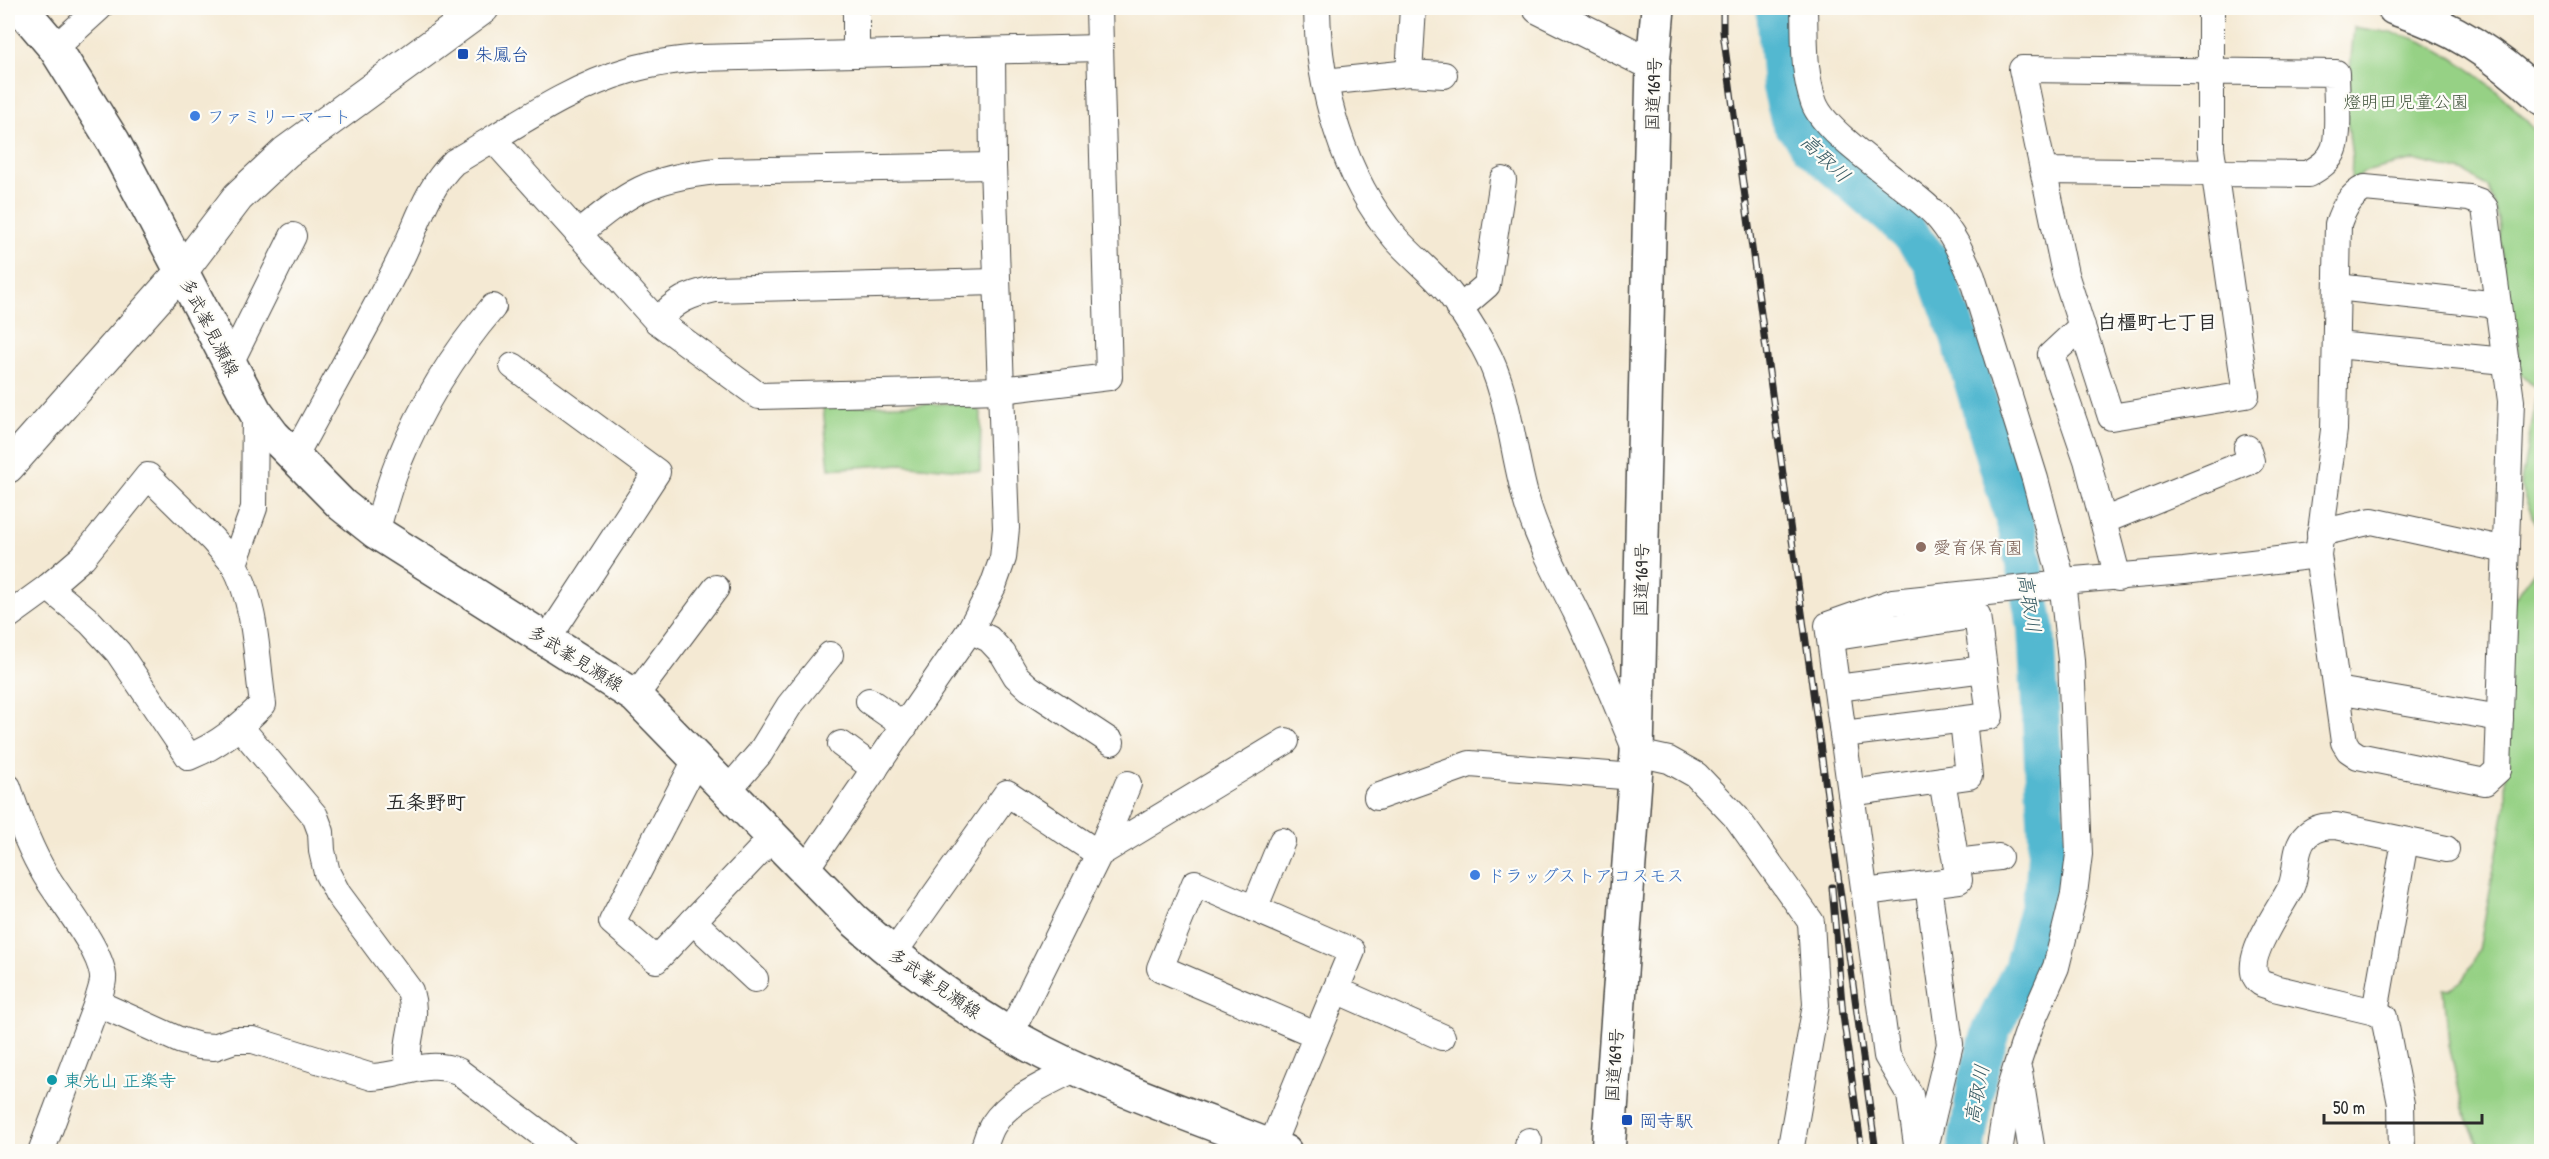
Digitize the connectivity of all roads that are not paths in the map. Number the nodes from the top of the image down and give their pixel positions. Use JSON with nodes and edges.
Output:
{"nodes":[{"id":1,"x":21,"y":8,"type":"edge"},
{"id":2,"x":99,"y":8,"type":"edge"},
{"id":3,"x":483,"y":8,"type":"edge"},
{"id":4,"x":856,"y":8,"type":"edge"},
{"id":5,"x":1099,"y":8,"type":"edge"},
{"id":6,"x":1317,"y":8,"type":"edge"},
{"id":7,"x":1413,"y":8,"type":"edge"},
{"id":8,"x":1539,"y":8,"type":"edge"},
{"id":9,"x":1658,"y":8,"type":"edge"},
{"id":10,"x":1804,"y":8,"type":"edge"},
{"id":11,"x":2211,"y":8,"type":"edge"},
{"id":12,"x":2394,"y":8,"type":"edge"},
{"id":13,"x":55,"y":48,"type":"junction"},
{"id":14,"x":1100,"y":48,"type":"junction"},
{"id":15,"x":992,"y":52,"type":"junction"},
{"id":16,"x":856,"y":54,"type":"junction"},
{"id":17,"x":1653,"y":64,"type":"junction"},
{"id":18,"x":2211,"y":72,"type":"junction"},
{"id":19,"x":1409,"y":73,"type":"junction"},
{"id":20,"x":1444,"y":75,"type":"dead end"},
{"id":21,"x":1325,"y":82,"type":"junction"},
{"id":22,"x":2541,"y":98,"type":"edge"},
{"id":23,"x":493,"y":139,"type":"junction"},
{"id":24,"x":993,"y":166,"type":"junction"},
{"id":25,"x":2044,"y":171,"type":"junction"},
{"id":26,"x":2215,"y":175,"type":"junction"},
{"id":27,"x":1503,"y":180,"type":"dead end"},
{"id":28,"x":578,"y":234,"type":"junction"},
{"id":29,"x":293,"y":236,"type":"dead end"},
{"id":30,"x":181,"y":272,"type":"junction"},
{"id":31,"x":997,"y":282,"type":"junction"},
{"id":32,"x":2337,"y":287,"type":"junction"},
{"id":33,"x":2498,"y":305,"type":"junction"},
{"id":34,"x":493,"y":307,"type":"dead end"},
{"id":35,"x":1460,"y":309,"type":"junction"},
{"id":36,"x":657,"y":321,"type":"junction"},
{"id":37,"x":2082,"y":326,"type":"junction"},
{"id":38,"x":2336,"y":345,"type":"junction"},
{"id":39,"x":2506,"y":361,"type":"junction"},
{"id":40,"x":229,"y":365,"type":"junction"},
{"id":41,"x":513,"y":366,"type":"dead end"},
{"id":42,"x":1002,"y":390,"type":"junction"},
{"id":43,"x":255,"y":411,"type":"junction"},
{"id":44,"x":2247,"y":448,"type":"dead end"},
{"id":45,"x":294,"y":457,"type":"junction"},
{"id":46,"x":8,"y":467,"type":"edge"},
{"id":47,"x":2103,"y":521,"type":"junction"},
{"id":48,"x":376,"y":532,"type":"junction"},
{"id":49,"x":2319,"y":544,"type":"junction"},
{"id":50,"x":2506,"y":550,"type":"junction"},
{"id":51,"x":234,"y":564,"type":"junction"},
{"id":52,"x":2118,"y":578,"type":"junction"},
{"id":53,"x":2058,"y":583,"type":"junction"},
{"id":54,"x":48,"y":587,"type":"junction"},
{"id":55,"x":716,"y":588,"type":"dead end"},
{"id":56,"x":8,"y":616,"type":"edge"},
{"id":57,"x":970,"y":630,"type":"junction"},
{"id":58,"x":1830,"y":638,"type":"junction"},
{"id":59,"x":548,"y":640,"type":"junction"},
{"id":60,"x":830,"y":655,"type":"dead end"},
{"id":61,"x":1984,"y":669,"type":"junction"},
{"id":62,"x":1837,"y":688,"type":"junction"},
{"id":63,"x":2337,"y":690,"type":"junction"},
{"id":64,"x":635,"y":696,"type":"junction"},
{"id":65,"x":869,"y":701,"type":"dead end"},
{"id":66,"x":2500,"y":718,"type":"junction"},
{"id":67,"x":1963,"y":720,"type":"junction"},
{"id":68,"x":905,"y":726,"type":"junction"},
{"id":69,"x":240,"y":728,"type":"junction"},
{"id":70,"x":1843,"y":734,"type":"junction"},
{"id":71,"x":1286,"y":741,"type":"dead end"},
{"id":72,"x":1111,"y":742,"type":"dead end"},
{"id":73,"x":841,"y":744,"type":"dead end"},
{"id":74,"x":697,"y":758,"type":"junction"},
{"id":75,"x":1636,"y":765,"type":"junction"},
{"id":76,"x":875,"y":769,"type":"junction"},
{"id":77,"x":1942,"y":780,"type":"junction"},
{"id":78,"x":1128,"y":784,"type":"dead end"},
{"id":79,"x":8,"y":787,"type":"edge"},
{"id":80,"x":728,"y":790,"type":"junction"},
{"id":81,"x":1851,"y":793,"type":"junction"},
{"id":82,"x":1377,"y":797,"type":"dead end"},
{"id":83,"x":14,"y":830,"type":"edge"},
{"id":84,"x":773,"y":837,"type":"junction"},
{"id":85,"x":1282,"y":841,"type":"dead end"},
{"id":86,"x":2405,"y":841,"type":"junction"},
{"id":87,"x":2446,"y":849,"type":"dead end"},
{"id":88,"x":1100,"y":854,"type":"junction"},
{"id":89,"x":1999,"y":857,"type":"dead end"},
{"id":90,"x":1956,"y":862,"type":"junction"},
{"id":91,"x":806,"y":870,"type":"junction"},
{"id":92,"x":1928,"y":885,"type":"junction"},
{"id":93,"x":1865,"y":892,"type":"junction"},
{"id":94,"x":1254,"y":909,"type":"junction"},
{"id":95,"x":693,"y":921,"type":"junction"},
{"id":96,"x":893,"y":954,"type":"junction"},
{"id":97,"x":756,"y":979,"type":"dead end"},
{"id":98,"x":1336,"y":990,"type":"junction"},
{"id":99,"x":97,"y":1003,"type":"junction"},
{"id":100,"x":2375,"y":1012,"type":"junction"},
{"id":101,"x":1010,"y":1034,"type":"junction"},
{"id":102,"x":1317,"y":1035,"type":"junction"},
{"id":103,"x":1442,"y":1037,"type":"dead end"},
{"id":104,"x":2018,"y":1062,"type":"junction"},
{"id":105,"x":1076,"y":1068,"type":"junction"},
{"id":106,"x":410,"y":1070,"type":"junction"},
{"id":107,"x":1275,"y":1150,"type":"edge"},
{"id":108,"x":41,"y":1152,"type":"edge"},
{"id":109,"x":565,"y":1152,"type":"edge"},
{"id":110,"x":982,"y":1152,"type":"edge"},
{"id":111,"x":1608,"y":1152,"type":"edge"},
{"id":112,"x":1790,"y":1152,"type":"edge"},
{"id":113,"x":1918,"y":1152,"type":"edge"},
{"id":114,"x":1924,"y":1152,"type":"edge"},
{"id":115,"x":2000,"y":1152,"type":"edge"},
{"id":116,"x":2032,"y":1152,"type":"edge"},
{"id":117,"x":2402,"y":1152,"type":"edge"}],
"edges":[{"from":1,"to":13,"type":"main road","name":"多武峯見瀬線"},
{"from":2,"to":13,"type":"street"},
{"from":3,"to":30,"type":"street"},
{"from":4,"to":16,"type":"street"},
{"from":5,"to":14,"type":"street"},
{"from":6,"to":21,"type":"street"},
{"from":7,"to":19,"type":"street"},
{"from":8,"to":17,"type":"street"},
{"from":9,"to":17,"type":"main road","name":"国道169号"},
{"from":10,"to":53,"type":"street"},
{"from":11,"to":18,"type":"street"},
{"from":12,"to":22,"type":"main road"},
{"from":13,"to":30,"type":"main road","name":"多武峯見瀬線"},
{"from":14,"to":15,"type":"street"},
{"from":14,"to":42,"type":"street"},
{"from":15,"to":16,"type":"street"},
{"from":15,"to":24,"type":"street"},
{"from":16,"to":23,"type":"street"},
{"from":17,"to":75,"type":"main road","name":"国道169号"},
{"from":18,"to":25,"type":"street"},
{"from":18,"to":26,"type":"street"},
{"from":18,"to":26,"type":"street"},
{"from":19,"to":20,"type":"street"},
{"from":19,"to":21,"type":"street"},
{"from":21,"to":35,"type":"street"},
{"from":23,"to":28,"type":"street"},
{"from":23,"to":45,"type":"street"},
{"from":24,"to":28,"type":"street"},
{"from":24,"to":31,"type":"street"},
{"from":25,"to":26,"type":"street"},
{"from":25,"to":37,"type":"street"},
{"from":26,"to":37,"type":"street"},
{"from":27,"to":35,"type":"street"},
{"from":28,"to":36,"type":"street"},
{"from":29,"to":40,"type":"street"},
{"from":30,"to":40,"type":"main road","name":"多武峯見瀬線"},
{"from":30,"to":46,"type":"street"},
{"from":31,"to":36,"type":"street"},
{"from":31,"to":42,"type":"street"},
{"from":32,"to":33,"type":"street"},
{"from":32,"to":33,"type":"street"},
{"from":32,"to":38,"type":"street"},
{"from":33,"to":39,"type":"street"},
{"from":34,"to":48,"type":"street"},
{"from":35,"to":75,"type":"street"},
{"from":36,"to":42,"type":"street"},
{"from":37,"to":47,"type":"street"},
{"from":38,"to":39,"type":"street"},
{"from":38,"to":49,"type":"street"},
{"from":39,"to":50,"type":"street"},
{"from":40,"to":43,"type":"main road","name":"多武峯見瀬線"},
{"from":41,"to":59,"type":"street"},
{"from":42,"to":57,"type":"street"},
{"from":43,"to":45,"type":"main road","name":"多武峯見瀬線"},
{"from":43,"to":51,"type":"street"},
{"from":44,"to":47,"type":"street"},
{"from":45,"to":48,"type":"main road","name":"多武峯見瀬線"},
{"from":47,"to":52,"type":"street"},
{"from":48,"to":59,"type":"main road","name":"多武峯見瀬線"},
{"from":49,"to":50,"type":"street"},
{"from":49,"to":52,"type":"street"},
{"from":49,"to":63,"type":"street"},
{"from":50,"to":66,"type":"street"},
{"from":51,"to":54,"type":"street"},
{"from":51,"to":69,"type":"street"},
{"from":52,"to":53,"type":"street"},
{"from":53,"to":58,"type":"street"},
{"from":53,"to":104,"type":"street"},
{"from":54,"to":56,"type":"street"},
{"from":54,"to":69,"type":"street"},
{"from":55,"to":64,"type":"street"},
{"from":57,"to":68,"type":"street"},
{"from":57,"to":72,"type":"street"},
{"from":58,"to":61,"type":"street"},
{"from":58,"to":62,"type":"street"},
{"from":59,"to":64,"type":"main road","name":"多武峯見瀬線"},
{"from":60,"to":80,"type":"street"},
{"from":61,"to":62,"type":"street"},
{"from":61,"to":67,"type":"street"},
{"from":62,"to":70,"type":"street"},
{"from":63,"to":66,"type":"street"},
{"from":63,"to":66,"type":"street"},
{"from":64,"to":74,"type":"main road","name":"多武峯見瀬線"},
{"from":65,"to":68,"type":"street"},
{"from":67,"to":70,"type":"street"},
{"from":67,"to":77,"type":"street"},
{"from":68,"to":76,"type":"street"},
{"from":69,"to":106,"type":"street"},
{"from":70,"to":81,"type":"street"},
{"from":71,"to":88,"type":"street"},
{"from":73,"to":76,"type":"street"},
{"from":74,"to":80,"type":"main road","name":"多武峯見瀬線"},
{"from":74,"to":95,"type":"street"},
{"from":75,"to":82,"type":"street"},
{"from":75,"to":111,"type":"main road","name":"国道169号"},
{"from":75,"to":112,"type":"street"},
{"from":76,"to":91,"type":"street"},
{"from":77,"to":81,"type":"street"},
{"from":77,"to":90,"type":"street"},
{"from":78,"to":88,"type":"street"},
{"from":79,"to":83,"type":"street"},
{"from":80,"to":84,"type":"main road","name":"多武峯見瀬線"},
{"from":81,"to":93,"type":"street"},
{"from":83,"to":99,"type":"street"},
{"from":84,"to":91,"type":"main road","name":"多武峯見瀬線"},
{"from":84,"to":95,"type":"street"},
{"from":85,"to":94,"type":"street"},
{"from":86,"to":87,"type":"street"},
{"from":86,"to":100,"type":"street"},
{"from":86,"to":100,"type":"street"},
{"from":88,"to":96,"type":"street"},
{"from":88,"to":101,"type":"street"},
{"from":89,"to":90,"type":"street"},
{"from":90,"to":92,"type":"street"},
{"from":91,"to":96,"type":"main road","name":"多武峯見瀬線"},
{"from":92,"to":93,"type":"street"},
{"from":92,"to":114,"type":"street"},
{"from":93,"to":113,"type":"street"},
{"from":94,"to":98,"type":"street"},
{"from":94,"to":102,"type":"street"},
{"from":95,"to":97,"type":"street"},
{"from":96,"to":101,"type":"main road","name":"多武峯見瀬線"},
{"from":98,"to":102,"type":"street"},
{"from":98,"to":103,"type":"street"},
{"from":99,"to":106,"type":"street"},
{"from":99,"to":108,"type":"street"},
{"from":100,"to":117,"type":"street"},
{"from":101,"to":105,"type":"main road","name":"多武峯見瀬線"},
{"from":102,"to":107,"type":"street"},
{"from":104,"to":115,"type":"street"},
{"from":104,"to":116,"type":"street"},
{"from":105,"to":107,"type":"main road","name":"多武峯見瀬線"},
{"from":105,"to":110,"type":"street"},
{"from":106,"to":109,"type":"street"}]}
